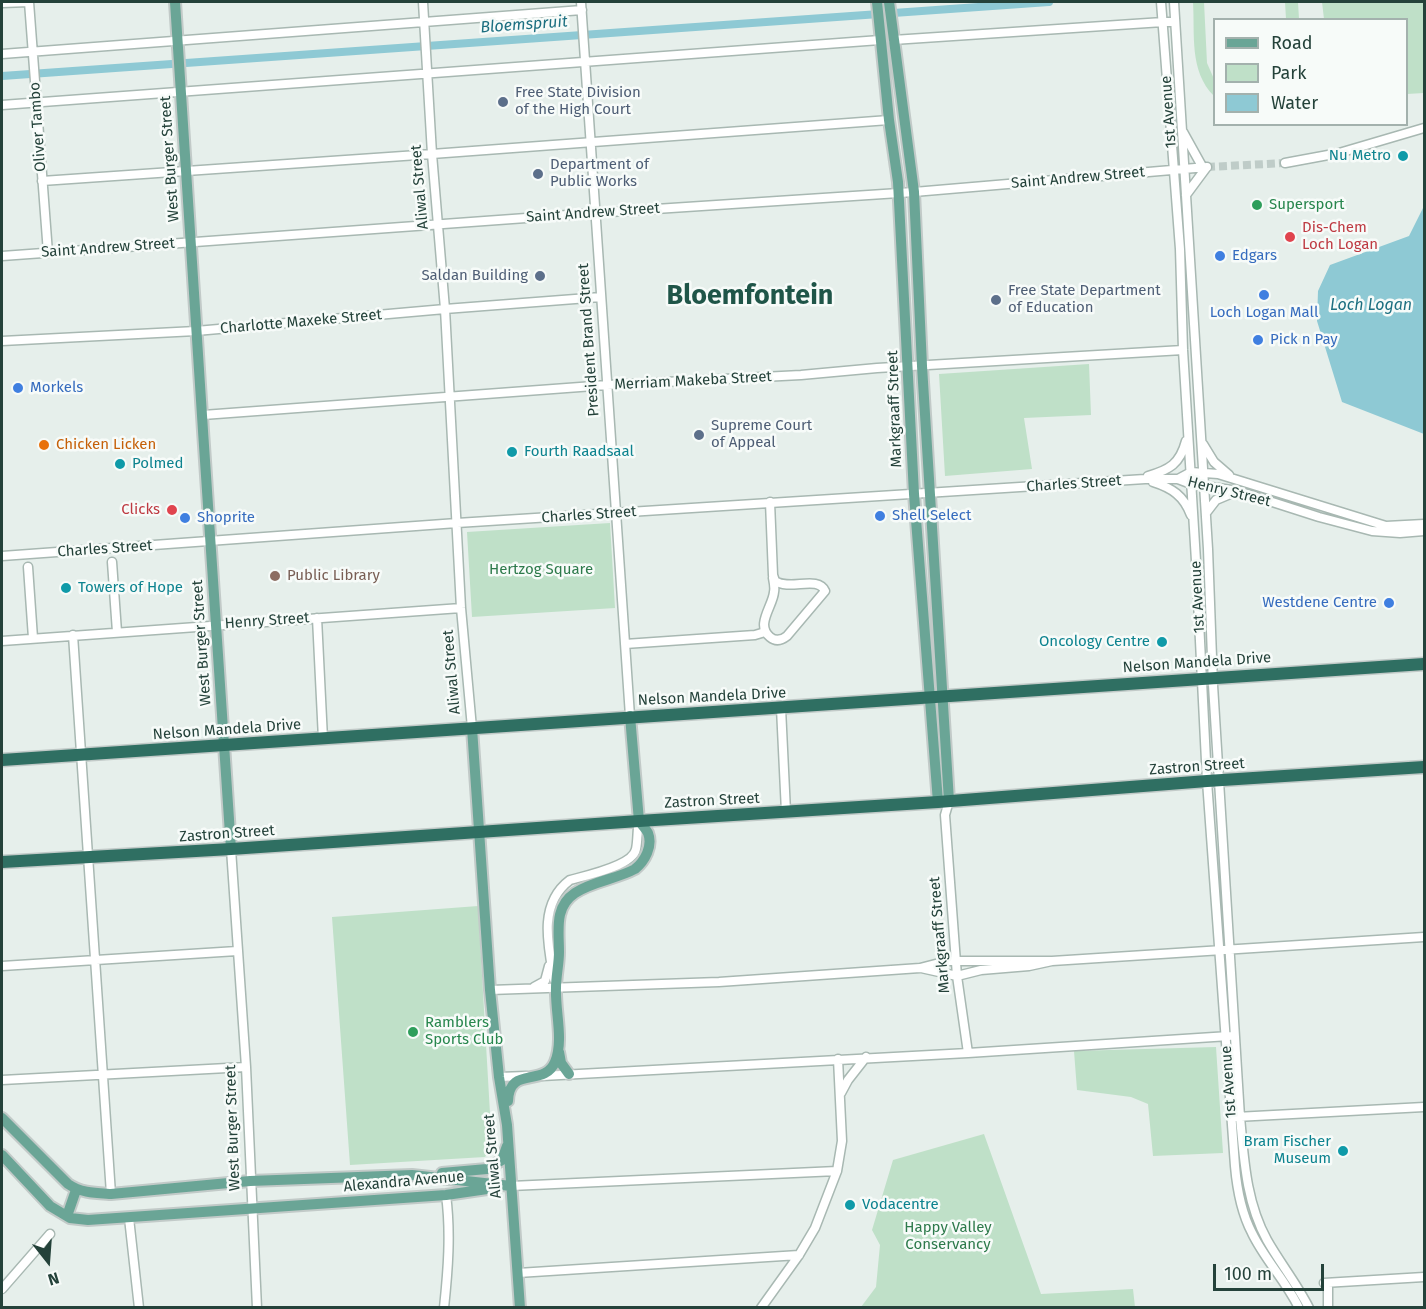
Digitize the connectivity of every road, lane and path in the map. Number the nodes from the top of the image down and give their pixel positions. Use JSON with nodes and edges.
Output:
{"nodes":[{"id":1,"x":29,"y":2,"type":"edge"},
{"id":2,"x":175,"y":2,"type":"edge"},
{"id":3,"x":423,"y":2,"type":"edge"},
{"id":4,"x":877,"y":2,"type":"edge"},
{"id":5,"x":889,"y":2,"type":"edge"},
{"id":6,"x":1161,"y":2,"type":"edge"},
{"id":7,"x":1174,"y":2,"type":"edge"},
{"id":8,"x":2,"y":3,"type":"edge"},
{"id":9,"x":582,"y":6,"type":"edge"},
{"id":10,"x":424,"y":22,"type":"junction"},
{"id":11,"x":1163,"y":22,"type":"junction"},
{"id":12,"x":1175,"y":22,"type":"junction"},
{"id":13,"x":880,"y":40,"type":"junction"},
{"id":14,"x":893,"y":40,"type":"junction"},
{"id":15,"x":178,"y":45,"type":"junction"},
{"id":16,"x":2,"y":54,"type":"edge"},
{"id":17,"x":33,"y":55,"type":"junction"},
{"id":18,"x":585,"y":58,"type":"junction"},
{"id":19,"x":426,"y":69,"type":"junction"},
{"id":20,"x":180,"y":87,"type":"junction"},
{"id":21,"x":36,"y":102,"type":"junction"},
{"id":22,"x":2,"y":105,"type":"edge"},
{"id":23,"x":902,"y":113,"type":"junction"},
{"id":24,"x":889,"y":120,"type":"junction"},
{"id":25,"x":1425,"y":128,"type":"edge"},
{"id":26,"x":1182,"y":132,"type":"junction"},
{"id":27,"x":591,"y":141,"type":"junction"},
{"id":28,"x":432,"y":154,"type":"junction"},
{"id":29,"x":1285,"y":163,"type":"tunnel mouth"},
{"id":30,"x":1205,"y":168,"type":"junction"},
{"id":31,"x":1185,"y":169,"type":"junction"},
{"id":32,"x":1174,"y":170,"type":"junction"},
{"id":33,"x":185,"y":171,"type":"junction"},
{"id":34,"x":42,"y":181,"type":"junction"},
{"id":35,"x":899,"y":192,"type":"junction"},
{"id":36,"x":914,"y":192,"type":"junction"},
{"id":37,"x":1186,"y":195,"type":"junction"},
{"id":38,"x":595,"y":213,"type":"junction"},
{"id":39,"x":438,"y":225,"type":"junction"},
{"id":40,"x":190,"y":242,"type":"junction"},
{"id":41,"x":48,"y":253,"type":"junction"},
{"id":42,"x":2,"y":256,"type":"edge"},
{"id":43,"x":601,"y":297,"type":"junction"},
{"id":44,"x":445,"y":309,"type":"junction"},
{"id":45,"x":196,"y":331,"type":"junction"},
{"id":46,"x":2,"y":341,"type":"edge"},
{"id":47,"x":1183,"y":350,"type":"junction"},
{"id":48,"x":922,"y":366,"type":"junction"},
{"id":49,"x":908,"y":367,"type":"junction"},
{"id":50,"x":607,"y":385,"type":"junction"},
{"id":51,"x":450,"y":397,"type":"junction"},
{"id":52,"x":203,"y":415,"type":"junction"},
{"id":53,"x":1188,"y":435,"type":"junction"},
{"id":54,"x":1201,"y":437,"type":"junction"},
{"id":55,"x":1191,"y":472,"type":"junction"},
{"id":56,"x":1203,"y":472,"type":"junction"},
{"id":57,"x":1232,"y":477,"type":"junction"},
{"id":58,"x":1178,"y":479,"type":"junction"},
{"id":59,"x":1140,"y":480,"type":"junction"},
{"id":60,"x":1191,"y":483,"type":"junction"},
{"id":61,"x":1204,"y":485,"type":"junction"},
{"id":62,"x":1238,"y":491,"type":"junction"},
{"id":63,"x":914,"y":494,"type":"junction"},
{"id":64,"x":930,"y":494,"type":"junction"},
{"id":65,"x":770,"y":502,"type":"junction"},
{"id":66,"x":615,"y":513,"type":"junction"},
{"id":67,"x":1205,"y":514,"type":"junction"},
{"id":68,"x":1194,"y":521,"type":"junction"},
{"id":69,"x":457,"y":523,"type":"junction"},
{"id":70,"x":1425,"y":524,"type":"edge"},
{"id":71,"x":1425,"y":531,"type":"edge"},
{"id":72,"x":209,"y":541,"type":"junction"},
{"id":73,"x":2,"y":556,"type":"edge"},
{"id":74,"x":112,"y":562,"type":"dead end"},
{"id":75,"x":28,"y":567,"type":"dead end"},
{"id":76,"x":773,"y":578,"type":"junction"},
{"id":77,"x":461,"y":608,"type":"junction"},
{"id":78,"x":317,"y":618,"type":"junction"},
{"id":79,"x":216,"y":625,"type":"junction"},
{"id":80,"x":117,"y":632,"type":"junction"},
{"id":81,"x":765,"y":632,"type":"junction"},
{"id":82,"x":73,"y":635,"type":"junction"},
{"id":83,"x":33,"y":638,"type":"junction"},
{"id":84,"x":2,"y":640,"type":"edge"},
{"id":85,"x":625,"y":644,"type":"junction"},
{"id":86,"x":1425,"y":664,"type":"edge"},
{"id":87,"x":1207,"y":678,"type":"junction"},
{"id":88,"x":943,"y":697,"type":"junction"},
{"id":89,"x":930,"y":698,"type":"junction"},
{"id":90,"x":781,"y":708,"type":"junction"},
{"id":91,"x":630,"y":716,"type":"junction"},
{"id":92,"x":472,"y":728,"type":"junction"},
{"id":93,"x":323,"y":739,"type":"junction"},
{"id":94,"x":224,"y":745,"type":"junction"},
{"id":95,"x":81,"y":754,"type":"junction"},
{"id":96,"x":2,"y":760,"type":"edge"},
{"id":97,"x":1425,"y":767,"type":"edge"},
{"id":98,"x":1213,"y":781,"type":"junction"},
{"id":99,"x":944,"y":802,"type":"junction"},
{"id":100,"x":786,"y":812,"type":"junction"},
{"id":101,"x":639,"y":820,"type":"junction"},
{"id":102,"x":479,"y":832,"type":"junction"},
{"id":103,"x":231,"y":849,"type":"junction"},
{"id":104,"x":88,"y":857,"type":"junction"},
{"id":105,"x":2,"y":862,"type":"edge"},
{"id":106,"x":1425,"y":937,"type":"edge"},
{"id":107,"x":1229,"y":949,"type":"junction"},
{"id":108,"x":1219,"y":950,"type":"junction"},
{"id":109,"x":237,"y":951,"type":"junction"},
{"id":110,"x":550,"y":957,"type":"junction"},
{"id":111,"x":94,"y":960,"type":"junction"},
{"id":112,"x":956,"y":961,"type":"junction"},
{"id":113,"x":1052,"y":961,"type":"junction"},
{"id":114,"x":2,"y":966,"type":"edge"},
{"id":115,"x":920,"y":968,"type":"junction"},
{"id":116,"x":957,"y":976,"type":"junction"},
{"id":117,"x":555,"y":988,"type":"junction"},
{"id":118,"x":531,"y":989,"type":"junction"},
{"id":119,"x":490,"y":990,"type":"junction"},
{"id":120,"x":1236,"y":1035,"type":"junction"},
{"id":121,"x":1226,"y":1036,"type":"junction"},
{"id":122,"x":559,"y":1052,"type":"junction"},
{"id":123,"x":968,"y":1053,"type":"junction"},
{"id":124,"x":866,"y":1057,"type":"junction"},
{"id":125,"x":838,"y":1059,"type":"junction"},
{"id":126,"x":246,"y":1067,"type":"junction"},
{"id":127,"x":102,"y":1073,"type":"junction"},
{"id":128,"x":569,"y":1074,"type":"junction"},
{"id":129,"x":538,"y":1076,"type":"junction"},
{"id":130,"x":499,"y":1077,"type":"junction"},
{"id":131,"x":2,"y":1080,"type":"edge"},
{"id":132,"x":840,"y":1093,"type":"junction"},
{"id":133,"x":1425,"y":1107,"type":"edge"},
{"id":134,"x":1236,"y":1117,"type":"junction"},
{"id":135,"x":2,"y":1118,"type":"edge"},
{"id":136,"x":507,"y":1125,"type":"junction"},
{"id":137,"x":508,"y":1143,"type":"junction"},
{"id":138,"x":2,"y":1155,"type":"edge"},
{"id":139,"x":837,"y":1171,"type":"junction"},
{"id":140,"x":412,"y":1175,"type":"junction"},
{"id":141,"x":250,"y":1181,"type":"junction"},
{"id":142,"x":510,"y":1186,"type":"junction"},
{"id":143,"x":76,"y":1190,"type":"junction"},
{"id":144,"x":111,"y":1194,"type":"junction"},
{"id":145,"x":446,"y":1195,"type":"junction"},
{"id":146,"x":1253,"y":1207,"type":"junction"},
{"id":147,"x":252,"y":1209,"type":"junction"},
{"id":148,"x":1243,"y":1210,"type":"junction"},
{"id":149,"x":67,"y":1216,"type":"junction"},
{"id":150,"x":129,"y":1218,"type":"junction"},
{"id":151,"x":50,"y":1234,"type":"dead end"},
{"id":152,"x":799,"y":1255,"type":"junction"},
{"id":153,"x":257,"y":1272,"type":"junction"},
{"id":154,"x":518,"y":1273,"type":"junction"},
{"id":155,"x":1425,"y":1277,"type":"edge"},
{"id":156,"x":2,"y":1289,"type":"edge"},
{"id":157,"x":139,"y":1308,"type":"edge"},
{"id":158,"x":257,"y":1308,"type":"edge"},
{"id":159,"x":264,"y":1308,"type":"edge"},
{"id":160,"x":444,"y":1308,"type":"edge"},
{"id":161,"x":520,"y":1308,"type":"edge"},
{"id":162,"x":761,"y":1308,"type":"edge"},
{"id":163,"x":1299,"y":1308,"type":"edge"},
{"id":164,"x":1309,"y":1308,"type":"edge"},
{"id":165,"x":1328,"y":1308,"type":"edge"}],
"edges":[{"from":1,"to":8,"type":"street"},
{"from":1,"to":17,"type":"street","name":"Oliver Tambo"},
{"from":2,"to":15,"type":"main road","name":"West Burger Street"},
{"from":3,"to":10,"type":"street","name":"Aliwal Street"},
{"from":4,"to":13,"type":"main road","name":"Markgraaff Street"},
{"from":5,"to":14,"type":"main road","name":"Markgraaff Street"},
{"from":6,"to":11,"type":"street","name":"1st Avenue"},
{"from":7,"to":12,"type":"street","name":"1st Avenue"},
{"from":9,"to":10,"type":"street"},
{"from":9,"to":18,"type":"street","name":"President Brand Street"},
{"from":10,"to":15,"type":"street"},
{"from":10,"to":19,"type":"street","name":"Aliwal Street"},
{"from":11,"to":12,"type":"street"},
{"from":11,"to":14,"type":"street"},
{"from":11,"to":32,"type":"street","name":"1st Avenue"},
{"from":12,"to":26,"type":"street","name":"1st Avenue"},
{"from":13,"to":18,"type":"street"},
{"from":13,"to":24,"type":"main road","name":"Markgraaff Street"},
{"from":14,"to":23,"type":"main road","name":"Markgraaff Street"},
{"from":15,"to":17,"type":"street"},
{"from":15,"to":20,"type":"main road","name":"West Burger Street"},
{"from":16,"to":17,"type":"street"},
{"from":17,"to":21,"type":"street","name":"Oliver Tambo"},
{"from":18,"to":19,"type":"street"},
{"from":18,"to":27,"type":"street","name":"President Brand Street"},
{"from":19,"to":20,"type":"street"},
{"from":19,"to":28,"type":"street","name":"Aliwal Street"},
{"from":20,"to":21,"type":"street"},
{"from":20,"to":33,"type":"main road","name":"West Burger Street"},
{"from":21,"to":22,"type":"street"},
{"from":21,"to":34,"type":"street","name":"Oliver Tambo"},
{"from":23,"to":24,"type":"main road"},
{"from":23,"to":36,"type":"main road","name":"Markgraaff Street"},
{"from":24,"to":27,"type":"street"},
{"from":24,"to":35,"type":"main road","name":"Markgraaff Street"},
{"from":25,"to":29,"type":"street"},
{"from":26,"to":30,"type":"street"},
{"from":26,"to":31,"type":"street","name":"1st Avenue"},
{"from":27,"to":28,"type":"street"},
{"from":27,"to":38,"type":"street","name":"President Brand Street"},
{"from":28,"to":33,"type":"street"},
{"from":28,"to":39,"type":"street","name":"Aliwal Street"},
{"from":30,"to":31,"type":"street","name":"Saint Andrew Street"},
{"from":30,"to":37,"type":"street"},
{"from":31,"to":32,"type":"street","name":"Saint Andrew Street"},
{"from":31,"to":37,"type":"street","name":"1st Avenue"},
{"from":32,"to":36,"type":"street","name":"Saint Andrew Street"},
{"from":32,"to":47,"type":"street","name":"1st Avenue"},
{"from":33,"to":34,"type":"street"},
{"from":33,"to":40,"type":"main road","name":"West Burger Street"},
{"from":34,"to":41,"type":"street","name":"Oliver Tambo"},
{"from":35,"to":36,"type":"street","name":"Saint Andrew Street"},
{"from":35,"to":38,"type":"street","name":"Saint Andrew Street"},
{"from":35,"to":49,"type":"main road","name":"Markgraaff Street"},
{"from":36,"to":48,"type":"main road","name":"Markgraaff Street"},
{"from":37,"to":54,"type":"street","name":"1st Avenue"},
{"from":38,"to":39,"type":"street","name":"Saint Andrew Street"},
{"from":38,"to":43,"type":"street","name":"President Brand Street"},
{"from":39,"to":40,"type":"street","name":"Saint Andrew Street"},
{"from":39,"to":44,"type":"street","name":"Aliwal Street"},
{"from":40,"to":41,"type":"street","name":"Saint Andrew Street"},
{"from":40,"to":45,"type":"main road","name":"West Burger Street"},
{"from":41,"to":42,"type":"street","name":"Saint Andrew Street"},
{"from":43,"to":44,"type":"street","name":"Charlotte Maxeke Street"},
{"from":43,"to":50,"type":"street","name":"President Brand Street"},
{"from":44,"to":45,"type":"street","name":"Charlotte Maxeke Street"},
{"from":44,"to":51,"type":"street","name":"Aliwal Street"},
{"from":45,"to":46,"type":"street","name":"Charlotte Maxeke Street"},
{"from":45,"to":52,"type":"main road","name":"West Burger Street"},
{"from":47,"to":48,"type":"street","name":"Merriam Makeba Street"},
{"from":47,"to":53,"type":"street","name":"1st Avenue"},
{"from":48,"to":49,"type":"street","name":"Merriam Makeba Street"},
{"from":48,"to":64,"type":"main road","name":"Markgraaff Street"},
{"from":49,"to":50,"type":"street","name":"Merriam Makeba Street"},
{"from":49,"to":63,"type":"main road","name":"Markgraaff Street"},
{"from":50,"to":51,"type":"street","name":"Merriam Makeba Street"},
{"from":50,"to":66,"type":"street","name":"President Brand Street"},
{"from":51,"to":52,"type":"street","name":"Merriam Makeba Street"},
{"from":51,"to":69,"type":"street","name":"Aliwal Street"},
{"from":52,"to":72,"type":"main road","name":"West Burger Street"},
{"from":53,"to":55,"type":"street","name":"1st Avenue"},
{"from":53,"to":59,"type":"street"},
{"from":54,"to":56,"type":"street","name":"1st Avenue"},
{"from":54,"to":57,"type":"street"},
{"from":55,"to":56,"type":"street","name":"Henry Street"},
{"from":55,"to":58,"type":"street","name":"Henry Street"},
{"from":55,"to":60,"type":"street","name":"1st Avenue"},
{"from":56,"to":57,"type":"street","name":"Henry Street"},
{"from":56,"to":61,"type":"street","name":"1st Avenue"},
{"from":57,"to":70,"type":"street","name":"Henry Street"},
{"from":58,"to":59,"type":"street","name":"Charles Street"},
{"from":58,"to":60,"type":"street","name":"Henry Street"},
{"from":59,"to":64,"type":"street","name":"Charles Street"},
{"from":59,"to":68,"type":"street"},
{"from":60,"to":61,"type":"street","name":"Henry Street"},
{"from":60,"to":68,"type":"street","name":"1st Avenue"},
{"from":61,"to":62,"type":"street","name":"Henry Street"},
{"from":61,"to":67,"type":"street","name":"1st Avenue"},
{"from":62,"to":67,"type":"street"},
{"from":62,"to":71,"type":"street","name":"Henry Street"},
{"from":63,"to":64,"type":"street","name":"Charles Street"},
{"from":63,"to":65,"type":"street","name":"Charles Street"},
{"from":63,"to":89,"type":"main road","name":"Markgraaff Street"},
{"from":64,"to":88,"type":"main road","name":"Markgraaff Street"},
{"from":65,"to":66,"type":"street","name":"Charles Street"},
{"from":65,"to":76,"type":"street"},
{"from":66,"to":69,"type":"street","name":"Charles Street"},
{"from":66,"to":85,"type":"street","name":"President Brand Street"},
{"from":67,"to":87,"type":"street","name":"1st Avenue"},
{"from":68,"to":87,"type":"street","name":"1st Avenue"},
{"from":69,"to":72,"type":"street","name":"Charles Street"},
{"from":69,"to":77,"type":"street","name":"Aliwal Street"},
{"from":72,"to":73,"type":"street","name":"Charles Street"},
{"from":72,"to":79,"type":"main road","name":"West Burger Street"},
{"from":74,"to":80,"type":"street"},
{"from":75,"to":83,"type":"street"},
{"from":76,"to":81,"type":"street"},
{"from":76,"to":81,"type":"street"},
{"from":77,"to":78,"type":"street","name":"Henry Street"},
{"from":77,"to":92,"type":"street","name":"Aliwal Street"},
{"from":78,"to":79,"type":"street","name":"Henry Street"},
{"from":78,"to":93,"type":"street"},
{"from":79,"to":80,"type":"street","name":"Henry Street"},
{"from":79,"to":94,"type":"main road","name":"West Burger Street"},
{"from":80,"to":82,"type":"street","name":"Henry Street"},
{"from":81,"to":85,"type":"street"},
{"from":82,"to":83,"type":"street","name":"Henry Street"},
{"from":82,"to":95,"type":"street"},
{"from":83,"to":84,"type":"street","name":"Henry Street"},
{"from":85,"to":91,"type":"street","name":"President Brand Street"},
{"from":86,"to":87,"type":"highway","name":"Nelson Mandela Drive"},
{"from":87,"to":88,"type":"highway","name":"Nelson Mandela Drive"},
{"from":87,"to":98,"type":"street","name":"1st Avenue"},
{"from":88,"to":89,"type":"highway","name":"Nelson Mandela Drive"},
{"from":88,"to":99,"type":"main road","name":"Markgraaff Street"},
{"from":89,"to":90,"type":"highway","name":"Nelson Mandela Drive"},
{"from":89,"to":99,"type":"main road","name":"Markgraaff Street"},
{"from":90,"to":91,"type":"highway","name":"Nelson Mandela Drive"},
{"from":90,"to":100,"type":"street"},
{"from":91,"to":92,"type":"highway","name":"Nelson Mandela Drive"},
{"from":91,"to":101,"type":"main road","name":"President Brand Street"},
{"from":92,"to":93,"type":"highway","name":"Nelson Mandela Drive"},
{"from":92,"to":102,"type":"main road","name":"Aliwal Street"},
{"from":93,"to":94,"type":"highway","name":"Nelson Mandela Drive"},
{"from":94,"to":95,"type":"highway","name":"Nelson Mandela Drive"},
{"from":94,"to":103,"type":"main road","name":"West Burger Street"},
{"from":95,"to":96,"type":"highway","name":"Nelson Mandela Drive"},
{"from":95,"to":104,"type":"street"},
{"from":97,"to":98,"type":"highway","name":"Zastron Street"},
{"from":98,"to":99,"type":"highway","name":"Zastron Street"},
{"from":98,"to":107,"type":"street","name":"1st Avenue"},
{"from":98,"to":108,"type":"street","name":"1st Avenue"},
{"from":99,"to":100,"type":"highway","name":"Zastron Street"},
{"from":99,"to":112,"type":"street","name":"Markgraaff Street"},
{"from":100,"to":101,"type":"highway","name":"Zastron Street"},
{"from":101,"to":102,"type":"highway","name":"Zastron Street"},
{"from":101,"to":110,"type":"street"},
{"from":101,"to":117,"type":"main road","name":"President Brand Street"},
{"from":102,"to":103,"type":"highway","name":"Zastron Street"},
{"from":102,"to":119,"type":"main road","name":"Aliwal Street"},
{"from":103,"to":104,"type":"highway","name":"Zastron Street"},
{"from":103,"to":109,"type":"street","name":"West Burger Street"},
{"from":104,"to":105,"type":"highway","name":"Zastron Street"},
{"from":104,"to":111,"type":"street"},
{"from":106,"to":107,"type":"street"},
{"from":107,"to":108,"type":"street"},
{"from":107,"to":120,"type":"street","name":"1st Avenue"},
{"from":108,"to":113,"type":"street"},
{"from":108,"to":121,"type":"street","name":"1st Avenue"},
{"from":109,"to":111,"type":"street"},
{"from":109,"to":126,"type":"street","name":"West Burger Street"},
{"from":110,"to":117,"type":"street"},
{"from":110,"to":118,"type":"street"},
{"from":111,"to":114,"type":"street"},
{"from":111,"to":127,"type":"street"},
{"from":112,"to":113,"type":"street"},
{"from":112,"to":115,"type":"street"},
{"from":112,"to":116,"type":"street","name":"Markgraaff Street"},
{"from":113,"to":116,"type":"street"},
{"from":115,"to":116,"type":"street"},
{"from":115,"to":117,"type":"street"},
{"from":116,"to":123,"type":"street","name":"Markgraaff Street"},
{"from":117,"to":118,"type":"street"},
{"from":117,"to":122,"type":"main road"},
{"from":118,"to":119,"type":"street"},
{"from":119,"to":130,"type":"main road","name":"Aliwal Street"},
{"from":120,"to":121,"type":"street"},
{"from":120,"to":134,"type":"street","name":"1st Avenue"},
{"from":121,"to":123,"type":"street"},
{"from":121,"to":134,"type":"street","name":"1st Avenue"},
{"from":122,"to":128,"type":"main road"},
{"from":122,"to":129,"type":"main road"},
{"from":123,"to":124,"type":"street"},
{"from":124,"to":125,"type":"street"},
{"from":124,"to":132,"type":"street"},
{"from":125,"to":128,"type":"street"},
{"from":125,"to":132,"type":"street"},
{"from":126,"to":127,"type":"street"},
{"from":126,"to":141,"type":"street","name":"West Burger Street"},
{"from":127,"to":131,"type":"street"},
{"from":127,"to":144,"type":"street"},
{"from":128,"to":129,"type":"street"},
{"from":129,"to":130,"type":"street"},
{"from":129,"to":136,"type":"main road"},
{"from":130,"to":136,"type":"main road","name":"Aliwal Street"},
{"from":132,"to":139,"type":"street"},
{"from":133,"to":134,"type":"street"},
{"from":134,"to":146,"type":"street","name":"1st Avenue"},
{"from":134,"to":148,"type":"street","name":"1st Avenue"},
{"from":135,"to":143,"type":"main road"},
{"from":136,"to":137,"type":"main road","name":"Aliwal Street"},
{"from":137,"to":140,"type":"main road"},
{"from":137,"to":142,"type":"main road","name":"Aliwal Street"},
{"from":138,"to":149,"type":"main road","name":"Alexandra Avenue"},
{"from":139,"to":142,"type":"street"},
{"from":139,"to":152,"type":"street"},
{"from":140,"to":141,"type":"main road","name":"Alexandra Avenue"},
{"from":140,"to":142,"type":"main road","name":"Alexandra Avenue"},
{"from":141,"to":144,"type":"main road","name":"Alexandra Avenue"},
{"from":141,"to":147,"type":"street","name":"West Burger Street"},
{"from":142,"to":145,"type":"main road","name":"Alexandra Avenue"},
{"from":142,"to":154,"type":"main road","name":"Aliwal Street"},
{"from":143,"to":144,"type":"main road","name":"Alexandra Avenue"},
{"from":143,"to":149,"type":"main road"},
{"from":145,"to":147,"type":"main road","name":"Alexandra Avenue"},
{"from":145,"to":160,"type":"street"},
{"from":146,"to":148,"type":"street"},
{"from":146,"to":164,"type":"street","name":"1st Avenue"},
{"from":147,"to":150,"type":"main road","name":"Alexandra Avenue"},
{"from":147,"to":153,"type":"street","name":"West Burger Street"},
{"from":148,"to":163,"type":"street","name":"1st Avenue"},
{"from":149,"to":150,"type":"main road","name":"Alexandra Avenue"},
{"from":150,"to":157,"type":"street"},
{"from":151,"to":156,"type":"street"},
{"from":152,"to":154,"type":"street"},
{"from":152,"to":162,"type":"street"},
{"from":153,"to":158,"type":"street","name":"West Burger Street"},
{"from":153,"to":159,"type":"street"},
{"from":154,"to":161,"type":"main road","name":"Aliwal Street"},
{"from":155,"to":165,"type":"street"}]}
